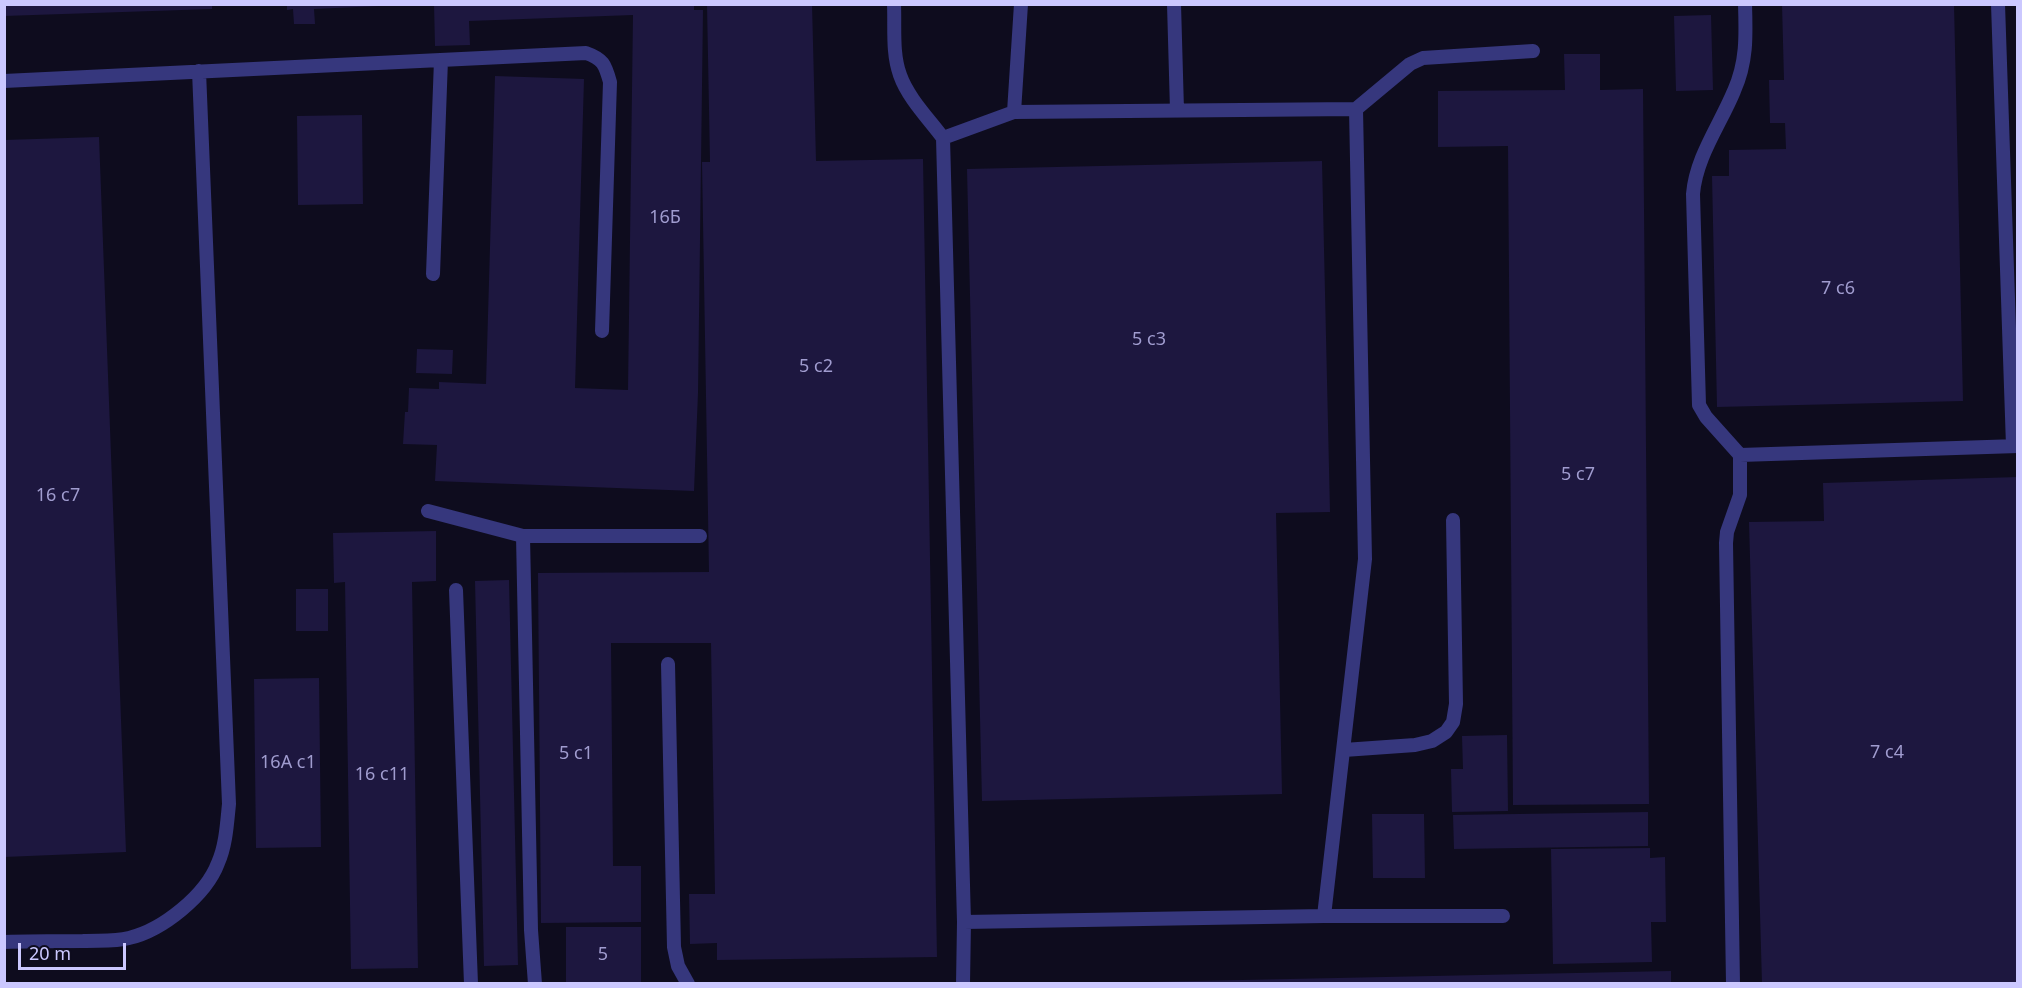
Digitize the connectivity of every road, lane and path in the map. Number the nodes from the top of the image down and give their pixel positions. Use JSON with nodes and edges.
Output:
{"nodes":[{"id":1,"x":894,"y":4,"type":"edge"},
{"id":2,"x":1021,"y":4,"type":"edge"},
{"id":3,"x":1174,"y":4,"type":"edge"},
{"id":4,"x":1745,"y":4,"type":"edge"},
{"id":5,"x":1998,"y":4,"type":"edge"},
{"id":6,"x":1533,"y":51,"type":"dead end"},
{"id":7,"x":441,"y":60,"type":"junction"},
{"id":8,"x":200,"y":71,"type":"junction"},
{"id":9,"x":4,"y":81,"type":"edge"},
{"id":10,"x":1356,"y":109,"type":"junction"},
{"id":11,"x":1178,"y":110,"type":"junction"},
{"id":12,"x":1014,"y":112,"type":"junction"},
{"id":13,"x":943,"y":138,"type":"junction"},
{"id":14,"x":433,"y":274,"type":"dead end"},
{"id":15,"x":602,"y":331,"type":"dead end"},
{"id":16,"x":2015,"y":446,"type":"edge"},
{"id":17,"x":1740,"y":455,"type":"junction"},
{"id":18,"x":428,"y":511,"type":"dead end"},
{"id":19,"x":1453,"y":520,"type":"dead end"},
{"id":20,"x":523,"y":536,"type":"junction"},
{"id":21,"x":700,"y":536,"type":"dead end"},
{"id":22,"x":456,"y":590,"type":"dead end"},
{"id":23,"x":668,"y":664,"type":"dead end"},
{"id":24,"x":1344,"y":750,"type":"junction"},
{"id":25,"x":1324,"y":916,"type":"junction"},
{"id":26,"x":1503,"y":916,"type":"dead end"},
{"id":27,"x":964,"y":922,"type":"junction"},
{"id":28,"x":4,"y":942,"type":"edge"},
{"id":29,"x":471,"y":984,"type":"edge"},
{"id":30,"x":535,"y":984,"type":"edge"},
{"id":31,"x":688,"y":984,"type":"edge"},
{"id":32,"x":963,"y":984,"type":"edge"},
{"id":33,"x":1733,"y":984,"type":"edge"}],
"edges":[{"from":1,"to":13,"type":"lane"},
{"from":2,"to":12,"type":"lane"},
{"from":3,"to":11,"type":"lane"},
{"from":4,"to":17,"type":"lane"},
{"from":5,"to":16,"type":"lane"},
{"from":6,"to":10,"type":"lane"},
{"from":7,"to":8,"type":"lane"},
{"from":7,"to":14,"type":"lane"},
{"from":7,"to":15,"type":"lane"},
{"from":8,"to":9,"type":"lane"},
{"from":8,"to":28,"type":"lane"},
{"from":10,"to":11,"type":"lane"},
{"from":10,"to":24,"type":"lane"},
{"from":11,"to":12,"type":"lane"},
{"from":12,"to":13,"type":"lane"},
{"from":13,"to":27,"type":"lane"},
{"from":16,"to":17,"type":"lane"},
{"from":17,"to":33,"type":"lane"},
{"from":18,"to":20,"type":"lane"},
{"from":19,"to":24,"type":"lane"},
{"from":20,"to":21,"type":"lane"},
{"from":20,"to":30,"type":"lane"},
{"from":22,"to":29,"type":"lane"},
{"from":23,"to":31,"type":"lane"},
{"from":24,"to":25,"type":"lane"},
{"from":25,"to":26,"type":"lane"},
{"from":25,"to":27,"type":"lane"},
{"from":27,"to":32,"type":"lane"}]}
